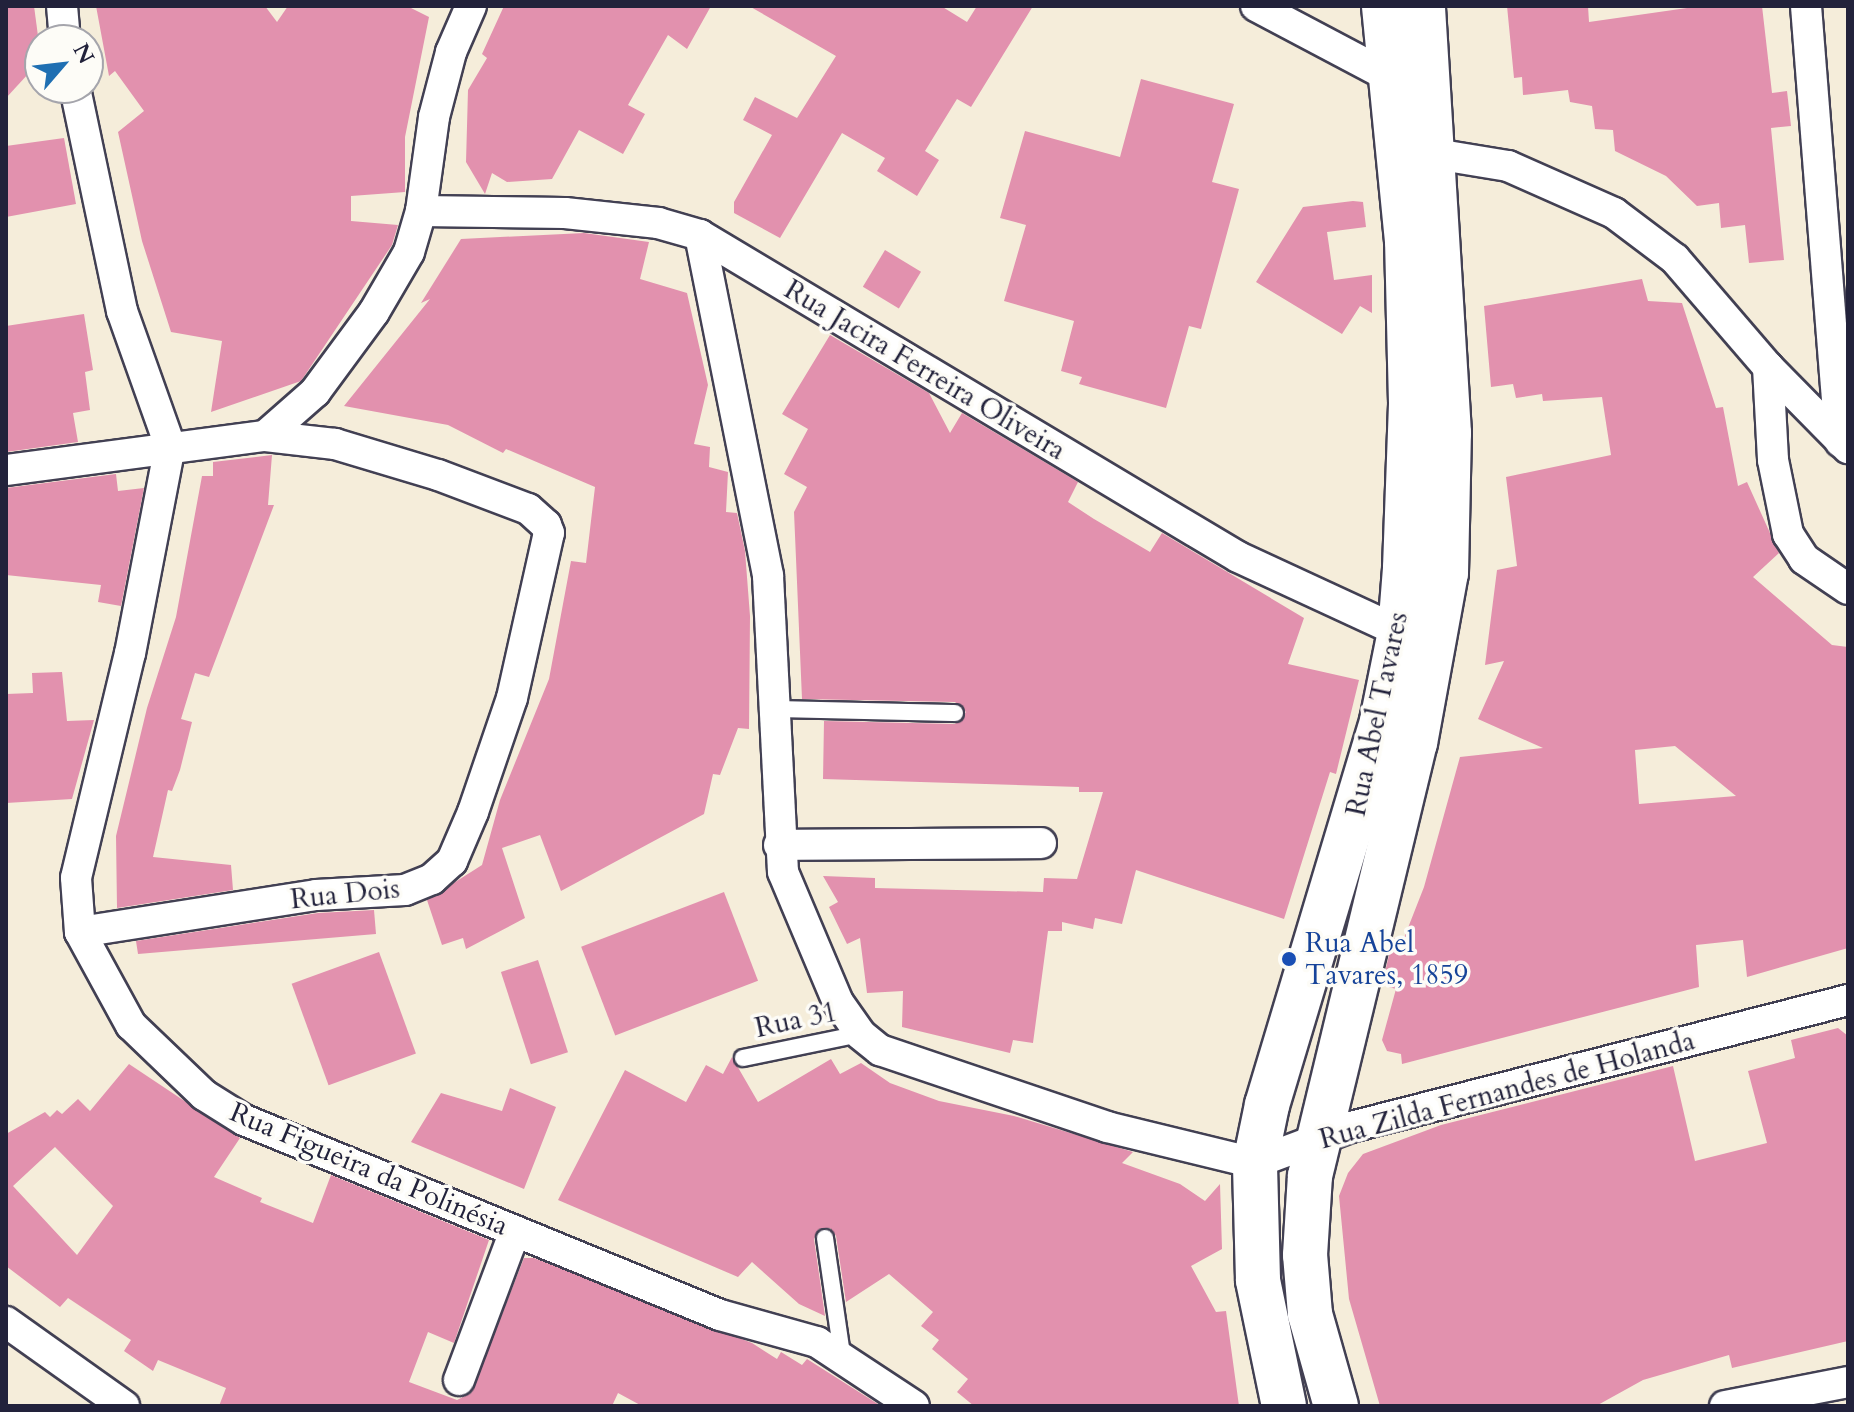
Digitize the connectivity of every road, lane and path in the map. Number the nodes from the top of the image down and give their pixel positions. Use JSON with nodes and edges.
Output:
{"nodes":[{"id":1,"x":471,"y":6,"type":"edge"},
{"id":2,"x":1256,"y":6,"type":"edge"},
{"id":3,"x":1384,"y":6,"type":"edge"},
{"id":4,"x":1423,"y":6,"type":"edge"},
{"id":5,"x":1806,"y":6,"type":"edge"},
{"id":6,"x":1392,"y":78,"type":"junction"},
{"id":7,"x":78,"y":104,"type":"edge"},
{"id":8,"x":1435,"y":154,"type":"junction"},
{"id":9,"x":421,"y":211,"type":"junction"},
{"id":10,"x":700,"y":235,"type":"junction"},
{"id":11,"x":1768,"y":367,"type":"junction"},
{"id":12,"x":265,"y":436,"type":"junction"},
{"id":13,"x":1844,"y":445,"type":"edge"},
{"id":14,"x":170,"y":446,"type":"junction"},
{"id":15,"x":6,"y":470,"type":"edge"},
{"id":16,"x":1848,"y":589,"type":"edge"},
{"id":17,"x":1400,"y":632,"type":"junction"},
{"id":18,"x":774,"y":709,"type":"junction"},
{"id":19,"x":955,"y":713,"type":"dead end"},
{"id":20,"x":1041,"y":843,"type":"dead end"},
{"id":21,"x":779,"y":845,"type":"junction"},
{"id":22,"x":80,"y":932,"type":"junction"},
{"id":23,"x":1848,"y":1000,"type":"edge"},
{"id":24,"x":860,"y":1034,"type":"junction"},
{"id":25,"x":743,"y":1058,"type":"dead end"},
{"id":26,"x":1318,"y":1139,"type":"junction"},
{"id":27,"x":1255,"y":1163,"type":"junction"},
{"id":28,"x":515,"y":1231,"type":"junction"},
{"id":29,"x":825,"y":1238,"type":"dead end"},
{"id":30,"x":6,"y":1322,"type":"edge"},
{"id":31,"x":842,"y":1354,"type":"junction"},
{"id":32,"x":459,"y":1380,"type":"dead end"},
{"id":33,"x":1848,"y":1382,"type":"edge"},
{"id":34,"x":124,"y":1406,"type":"edge"},
{"id":35,"x":914,"y":1406,"type":"edge"},
{"id":36,"x":1284,"y":1406,"type":"edge"},
{"id":37,"x":1336,"y":1406,"type":"edge"},
{"id":38,"x":1725,"y":1406,"type":"edge"}],
"edges":[{"from":1,"to":9,"type":"street"},
{"from":2,"to":6,"type":"street"},
{"from":3,"to":6,"type":"street","name":"Rua Abel Tavares"},
{"from":4,"to":8,"type":"street","name":"Rua Abel Tavares"},
{"from":5,"to":13,"type":"street"},
{"from":6,"to":17,"type":"street","name":"Rua Abel Tavares"},
{"from":7,"to":14,"type":"street"},
{"from":8,"to":11,"type":"street"},
{"from":8,"to":26,"type":"street","name":"Rua Abel Tavares"},
{"from":9,"to":10,"type":"street","name":"Rua Jacira Ferreira Oliveira"},
{"from":9,"to":12,"type":"street"},
{"from":10,"to":17,"type":"street","name":"Rua Jacira Ferreira Oliveira"},
{"from":10,"to":18,"type":"street"},
{"from":11,"to":13,"type":"street"},
{"from":11,"to":16,"type":"street"},
{"from":12,"to":14,"type":"street"},
{"from":12,"to":22,"type":"street","name":"Rua Dois"},
{"from":14,"to":15,"type":"street"},
{"from":14,"to":22,"type":"street","name":"Rua Figueira da Polinésia"},
{"from":17,"to":27,"type":"street","name":"Rua Abel Tavares"},
{"from":18,"to":19,"type":"lane"},
{"from":18,"to":21,"type":"street"},
{"from":20,"to":21,"type":"street"},
{"from":21,"to":24,"type":"street"},
{"from":22,"to":28,"type":"street","name":"Rua Figueira da Polinésia"},
{"from":23,"to":26,"type":"street","name":"Rua Zilda Fernandes de Holanda"},
{"from":24,"to":25,"type":"lane","name":"Rua 31"},
{"from":24,"to":27,"type":"street"},
{"from":26,"to":27,"type":"street","name":"Rua Zilda Fernandes de Holanda"},
{"from":26,"to":37,"type":"street","name":"Rua Abel Tavares"},
{"from":27,"to":36,"type":"street","name":"Rua Abel Tavares"},
{"from":28,"to":31,"type":"street","name":"Rua Figueira da Polinésia"},
{"from":28,"to":32,"type":"street"},
{"from":29,"to":31,"type":"lane"},
{"from":30,"to":34,"type":"street"},
{"from":31,"to":35,"type":"street","name":"Rua Figueira da Polinésia"},
{"from":33,"to":38,"type":"street"}]}
